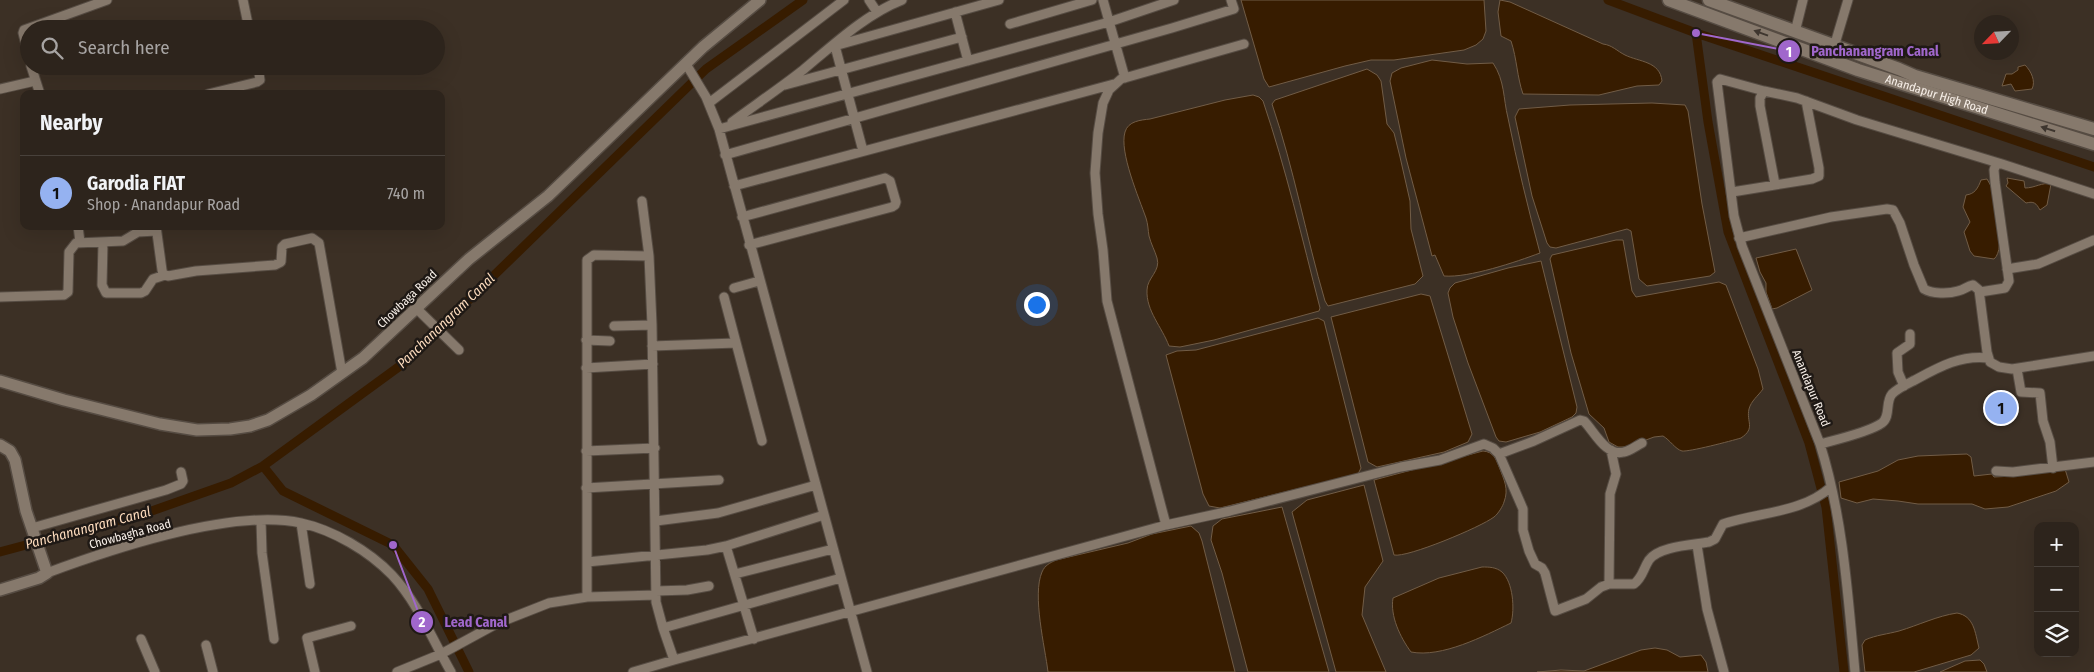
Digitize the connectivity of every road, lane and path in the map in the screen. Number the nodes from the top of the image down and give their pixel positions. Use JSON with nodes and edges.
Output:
{"nodes":[{"id":1,"x":107,"y":0,"type":"edge"},
{"id":2,"x":243,"y":0,"type":"edge"},
{"id":3,"x":760,"y":0,"type":"edge"},
{"id":4,"x":844,"y":0,"type":"edge"},
{"id":5,"x":869,"y":0,"type":"edge"},
{"id":6,"x":902,"y":0,"type":"edge"},
{"id":7,"x":999,"y":0,"type":"edge"},
{"id":8,"x":1092,"y":0,"type":"edge"},
{"id":9,"x":1103,"y":0,"type":"edge"},
{"id":10,"x":1174,"y":0,"type":"edge"},
{"id":11,"x":1231,"y":0,"type":"edge"},
{"id":12,"x":1668,"y":0,"type":"edge"},
{"id":13,"x":1709,"y":0,"type":"edge"},
{"id":14,"x":1804,"y":0,"type":"edge"},
{"id":15,"x":1848,"y":0,"type":"edge"},
{"id":16,"x":81,"y":5,"type":"edge"},
{"id":17,"x":877,"y":12,"type":"junction"},
{"id":18,"x":955,"y":12,"type":"junction"},
{"id":19,"x":47,"y":20,"type":"edge"},
{"id":20,"x":247,"y":20,"type":"edge"},
{"id":21,"x":1108,"y":22,"type":"junction"},
{"id":22,"x":1010,"y":24,"type":"dead end"},
{"id":23,"x":1795,"y":32,"type":"junction"},
{"id":24,"x":962,"y":37,"type":"junction"},
{"id":25,"x":1244,"y":44,"type":"dead end"},
{"id":26,"x":1115,"y":45,"type":"junction"},
{"id":27,"x":833,"y":46,"type":"junction"},
{"id":28,"x":1834,"y":47,"type":"junction"},
{"id":29,"x":968,"y":61,"type":"junction"},
{"id":30,"x":688,"y":69,"type":"junction"},
{"id":31,"x":841,"y":70,"type":"junction"},
{"id":32,"x":33,"y":75,"type":"edge"},
{"id":33,"x":260,"y":75,"type":"edge"},
{"id":34,"x":1125,"y":78,"type":"junction"},
{"id":35,"x":35,"y":81,"type":"junction"},
{"id":36,"x":1114,"y":84,"type":"junction"},
{"id":37,"x":780,"y":86,"type":"junction"},
{"id":38,"x":0,"y":88,"type":"edge"},
{"id":39,"x":38,"y":90,"type":"edge"},
{"id":40,"x":224,"y":90,"type":"edge"},
{"id":41,"x":1764,"y":91,"type":"junction"},
{"id":42,"x":848,"y":94,"type":"junction"},
{"id":43,"x":708,"y":100,"type":"junction"},
{"id":44,"x":1806,"y":102,"type":"junction"},
{"id":45,"x":854,"y":118,"type":"junction"},
{"id":46,"x":722,"y":128,"type":"junction"},
{"id":47,"x":2094,"y":129,"type":"edge"},
{"id":48,"x":2094,"y":144,"type":"edge"},
{"id":49,"x":863,"y":151,"type":"junction"},
{"id":50,"x":725,"y":155,"type":"junction"},
{"id":51,"x":2002,"y":164,"type":"junction"},
{"id":52,"x":1775,"y":184,"type":"junction"},
{"id":53,"x":734,"y":186,"type":"junction"},
{"id":54,"x":1732,"y":192,"type":"junction"},
{"id":55,"x":2094,"y":194,"type":"edge"},
{"id":56,"x":642,"y":201,"type":"dead end"},
{"id":57,"x":742,"y":217,"type":"junction"},
{"id":58,"x":78,"y":230,"type":"edge"},
{"id":59,"x":150,"y":230,"type":"edge"},
{"id":60,"x":156,"y":230,"type":"edge"},
{"id":61,"x":1739,"y":238,"type":"junction"},
{"id":62,"x":2094,"y":240,"type":"edge"},
{"id":63,"x":80,"y":242,"type":"junction"},
{"id":64,"x":103,"y":243,"type":"junction"},
{"id":65,"x":749,"y":245,"type":"junction"},
{"id":66,"x":649,"y":256,"type":"junction"},
{"id":67,"x":2007,"y":269,"type":"junction"},
{"id":68,"x":165,"y":276,"type":"junction"},
{"id":69,"x":759,"y":281,"type":"junction"},
{"id":70,"x":734,"y":288,"type":"dead end"},
{"id":71,"x":1980,"y":292,"type":"junction"},
{"id":72,"x":0,"y":297,"type":"edge"},
{"id":73,"x":724,"y":297,"type":"dead end"},
{"id":74,"x":417,"y":309,"type":"junction"},
{"id":75,"x":652,"y":325,"type":"junction"},
{"id":76,"x":614,"y":326,"type":"dead end"},
{"id":77,"x":1910,"y":334,"type":"dead end"},
{"id":78,"x":586,"y":340,"type":"junction"},
{"id":79,"x":610,"y":340,"type":"dead end"},
{"id":80,"x":736,"y":343,"type":"junction"},
{"id":81,"x":652,"y":346,"type":"junction"},
{"id":82,"x":459,"y":350,"type":"dead end"},
{"id":83,"x":2094,"y":356,"type":"edge"},
{"id":84,"x":1988,"y":358,"type":"junction"},
{"id":85,"x":653,"y":364,"type":"junction"},
{"id":86,"x":586,"y":368,"type":"junction"},
{"id":87,"x":2016,"y":369,"type":"junction"},
{"id":88,"x":342,"y":373,"type":"junction"},
{"id":89,"x":0,"y":381,"type":"edge"},
{"id":90,"x":1904,"y":386,"type":"junction"},
{"id":91,"x":762,"y":441,"type":"dead end"},
{"id":92,"x":1642,"y":443,"type":"dead end"},
{"id":93,"x":1820,"y":444,"type":"junction"},
{"id":94,"x":0,"y":445,"type":"edge"},
{"id":95,"x":655,"y":448,"type":"junction"},
{"id":96,"x":1610,"y":450,"type":"junction"},
{"id":97,"x":586,"y":451,"type":"junction"},
{"id":98,"x":1499,"y":454,"type":"junction"},
{"id":99,"x":2094,"y":462,"type":"edge"},
{"id":100,"x":2053,"y":468,"type":"junction"},
{"id":101,"x":1996,"y":471,"type":"dead end"},
{"id":102,"x":181,"y":472,"type":"dead end"},
{"id":103,"x":719,"y":480,"type":"dead end"},
{"id":104,"x":656,"y":484,"type":"junction"},
{"id":105,"x":816,"y":485,"type":"junction"},
{"id":106,"x":586,"y":488,"type":"junction"},
{"id":107,"x":1829,"y":489,"type":"junction"},
{"id":108,"x":824,"y":515,"type":"junction"},
{"id":109,"x":261,"y":521,"type":"junction"},
{"id":110,"x":656,"y":521,"type":"junction"},
{"id":111,"x":301,"y":523,"type":"junction"},
{"id":112,"x":1166,"y":525,"type":"junction"},
{"id":113,"x":33,"y":531,"type":"junction"},
{"id":114,"x":1697,"y":544,"type":"junction"},
{"id":115,"x":726,"y":546,"type":"junction"},
{"id":116,"x":833,"y":548,"type":"junction"},
{"id":117,"x":656,"y":555,"type":"junction"},
{"id":118,"x":587,"y":562,"type":"junction"},
{"id":119,"x":47,"y":573,"type":"junction"},
{"id":120,"x":735,"y":574,"type":"junction"},
{"id":121,"x":841,"y":578,"type":"junction"},
{"id":122,"x":310,"y":584,"type":"dead end"},
{"id":123,"x":1609,"y":584,"type":"junction"},
{"id":124,"x":709,"y":586,"type":"dead end"},
{"id":125,"x":0,"y":590,"type":"edge"},
{"id":126,"x":656,"y":593,"type":"junction"},
{"id":127,"x":587,"y":597,"type":"junction"},
{"id":128,"x":744,"y":606,"type":"junction"},
{"id":129,"x":850,"y":611,"type":"junction"},
{"id":130,"x":351,"y":626,"type":"dead end"},
{"id":131,"x":663,"y":628,"type":"junction"},
{"id":132,"x":141,"y":639,"type":"dead end"},
{"id":133,"x":274,"y":639,"type":"dead end"},
{"id":134,"x":754,"y":639,"type":"junction"},
{"id":135,"x":206,"y":645,"type":"dead end"},
{"id":136,"x":443,"y":653,"type":"junction"},
{"id":137,"x":674,"y":660,"type":"junction"},
{"id":138,"x":155,"y":672,"type":"edge"},
{"id":139,"x":213,"y":672,"type":"edge"},
{"id":140,"x":315,"y":672,"type":"edge"},
{"id":141,"x":399,"y":672,"type":"edge"},
{"id":142,"x":450,"y":672,"type":"edge"},
{"id":143,"x":633,"y":672,"type":"edge"},
{"id":144,"x":868,"y":672,"type":"edge"},
{"id":145,"x":1724,"y":672,"type":"edge"},
{"id":146,"x":1855,"y":672,"type":"edge"}],
"edges":[{"from":1,"to":16,"type":"street"},
{"from":2,"to":20,"type":"street"},
{"from":3,"to":30,"type":"street","name":"Chowbaga Road"},
{"from":4,"to":43,"type":"street"},
{"from":5,"to":17,"type":"street"},
{"from":6,"to":17,"type":"street"},
{"from":7,"to":18,"type":"street"},
{"from":8,"to":22,"type":"street"},
{"from":9,"to":21,"type":"street"},
{"from":10,"to":21,"type":"street"},
{"from":11,"to":26,"type":"street"},
{"from":48,"to":12,"type":"main road","name":"Anandapur High Road","one_way":true},
{"from":13,"to":23,"type":"main road","name":"Anandapur High Road"},
{"from":14,"to":23,"type":"street"},
{"from":15,"to":28,"type":"street"},
{"from":16,"to":19,"type":"street"},
{"from":17,"to":27,"type":"street"},
{"from":18,"to":24,"type":"street"},
{"from":18,"to":27,"type":"street"},
{"from":21,"to":26,"type":"street"},
{"from":21,"to":29,"type":"street"},
{"from":23,"to":28,"type":"main road","name":"Anandapur High Road"},
{"from":24,"to":29,"type":"street"},
{"from":24,"to":31,"type":"street"},
{"from":25,"to":34,"type":"street"},
{"from":26,"to":34,"type":"street"},
{"from":26,"to":45,"type":"street"},
{"from":27,"to":31,"type":"street"},
{"from":27,"to":37,"type":"street"},
{"from":28,"to":47,"type":"main road","name":"Anandapur High Road"},
{"from":29,"to":42,"type":"street"},
{"from":30,"to":43,"type":"street"},
{"from":30,"to":74,"type":"street","name":"Chowbaga Road"},
{"from":31,"to":37,"type":"street"},
{"from":31,"to":42,"type":"street"},
{"from":32,"to":35,"type":"street"},
{"from":33,"to":40,"type":"street"},
{"from":34,"to":36,"type":"street"},
{"from":35,"to":38,"type":"street"},
{"from":35,"to":39,"type":"street"},
{"from":36,"to":49,"type":"street"},
{"from":36,"to":112,"type":"street"},
{"from":37,"to":46,"type":"street"},
{"from":41,"to":44,"type":"street","name":"Anandapur Road"},
{"from":41,"to":52,"type":"street"},
{"from":41,"to":54,"type":"street","name":"Anandapur Road"},
{"from":42,"to":45,"type":"street"},
{"from":42,"to":46,"type":"street"},
{"from":43,"to":46,"type":"street"},
{"from":44,"to":51,"type":"street","name":"Anandapur Road"},
{"from":44,"to":52,"type":"street"},
{"from":45,"to":49,"type":"street"},
{"from":45,"to":50,"type":"street"},
{"from":46,"to":50,"type":"street"},
{"from":49,"to":53,"type":"street"},
{"from":50,"to":53,"type":"street"},
{"from":51,"to":55,"type":"street","name":"Anandapur Road"},
{"from":51,"to":67,"type":"street"},
{"from":52,"to":54,"type":"street"},
{"from":53,"to":57,"type":"street"},
{"from":54,"to":61,"type":"street","name":"Anandapur Road"},
{"from":56,"to":66,"type":"street"},
{"from":57,"to":65,"type":"street"},
{"from":57,"to":65,"type":"street"},
{"from":58,"to":63,"type":"street"},
{"from":59,"to":64,"type":"street"},
{"from":60,"to":68,"type":"street"},
{"from":61,"to":71,"type":"street"},
{"from":61,"to":93,"type":"street","name":"Anandapur Road"},
{"from":62,"to":67,"type":"street"},
{"from":63,"to":64,"type":"street"},
{"from":63,"to":72,"type":"street"},
{"from":64,"to":68,"type":"street"},
{"from":65,"to":69,"type":"street"},
{"from":66,"to":75,"type":"street"},
{"from":66,"to":78,"type":"street"},
{"from":67,"to":71,"type":"street"},
{"from":68,"to":88,"type":"street"},
{"from":69,"to":70,"type":"street"},
{"from":69,"to":105,"type":"street"},
{"from":71,"to":84,"type":"street"},
{"from":73,"to":80,"type":"street"},
{"from":74,"to":82,"type":"street"},
{"from":74,"to":88,"type":"street","name":"Chowbaga Road"},
{"from":75,"to":76,"type":"street"},
{"from":75,"to":81,"type":"street"},
{"from":77,"to":90,"type":"street"},
{"from":78,"to":79,"type":"street"},
{"from":78,"to":86,"type":"street"},
{"from":80,"to":81,"type":"street"},
{"from":80,"to":91,"type":"street"},
{"from":81,"to":85,"type":"street"},
{"from":83,"to":87,"type":"street"},
{"from":84,"to":87,"type":"street"},
{"from":84,"to":90,"type":"street","name":"Anandapur Road"},
{"from":85,"to":86,"type":"street"},
{"from":85,"to":95,"type":"street"},
{"from":86,"to":97,"type":"street"},
{"from":87,"to":100,"type":"street"},
{"from":88,"to":89,"type":"street","name":"Chowbaga Road"},
{"from":90,"to":93,"type":"street","name":"Anandapur Road"},
{"from":92,"to":96,"type":"street"},
{"from":93,"to":107,"type":"street"},
{"from":94,"to":113,"type":"street"},
{"from":95,"to":97,"type":"street"},
{"from":95,"to":104,"type":"street"},
{"from":96,"to":98,"type":"street"},
{"from":96,"to":123,"type":"street"},
{"from":97,"to":106,"type":"street"},
{"from":98,"to":112,"type":"street"},
{"from":98,"to":123,"type":"street"},
{"from":99,"to":100,"type":"street"},
{"from":100,"to":101,"type":"street"},
{"from":102,"to":113,"type":"street"},
{"from":103,"to":104,"type":"street"},
{"from":104,"to":106,"type":"street"},
{"from":104,"to":110,"type":"street"},
{"from":105,"to":108,"type":"street"},
{"from":105,"to":110,"type":"street"},
{"from":106,"to":118,"type":"street"},
{"from":107,"to":114,"type":"street"},
{"from":107,"to":146,"type":"street"},
{"from":108,"to":115,"type":"street"},
{"from":108,"to":116,"type":"street"},
{"from":109,"to":111,"type":"street","name":"Chowbagha Road"},
{"from":109,"to":119,"type":"street","name":"Chowbagha Road"},
{"from":109,"to":133,"type":"street"},
{"from":110,"to":117,"type":"street"},
{"from":111,"to":122,"type":"street"},
{"from":111,"to":136,"type":"street","name":"Chowbagha Road"},
{"from":112,"to":129,"type":"street"},
{"from":113,"to":119,"type":"street"},
{"from":114,"to":123,"type":"street"},
{"from":114,"to":145,"type":"street"},
{"from":115,"to":117,"type":"street"},
{"from":115,"to":120,"type":"street"},
{"from":116,"to":120,"type":"street"},
{"from":116,"to":121,"type":"street"},
{"from":117,"to":118,"type":"street"},
{"from":117,"to":126,"type":"street"},
{"from":118,"to":127,"type":"street"},
{"from":119,"to":125,"type":"street"},
{"from":120,"to":128,"type":"street"},
{"from":121,"to":128,"type":"street"},
{"from":121,"to":129,"type":"street"},
{"from":124,"to":126,"type":"street"},
{"from":126,"to":127,"type":"street"},
{"from":126,"to":131,"type":"street"},
{"from":127,"to":136,"type":"street"},
{"from":128,"to":131,"type":"street"},
{"from":128,"to":134,"type":"street"},
{"from":129,"to":134,"type":"street"},
{"from":129,"to":144,"type":"street"},
{"from":130,"to":140,"type":"street"},
{"from":131,"to":137,"type":"street"},
{"from":132,"to":138,"type":"street"},
{"from":134,"to":137,"type":"street"},
{"from":135,"to":139,"type":"street"},
{"from":136,"to":141,"type":"street"},
{"from":136,"to":142,"type":"street","name":"Chowbagha Road"},
{"from":137,"to":143,"type":"street"}]}
